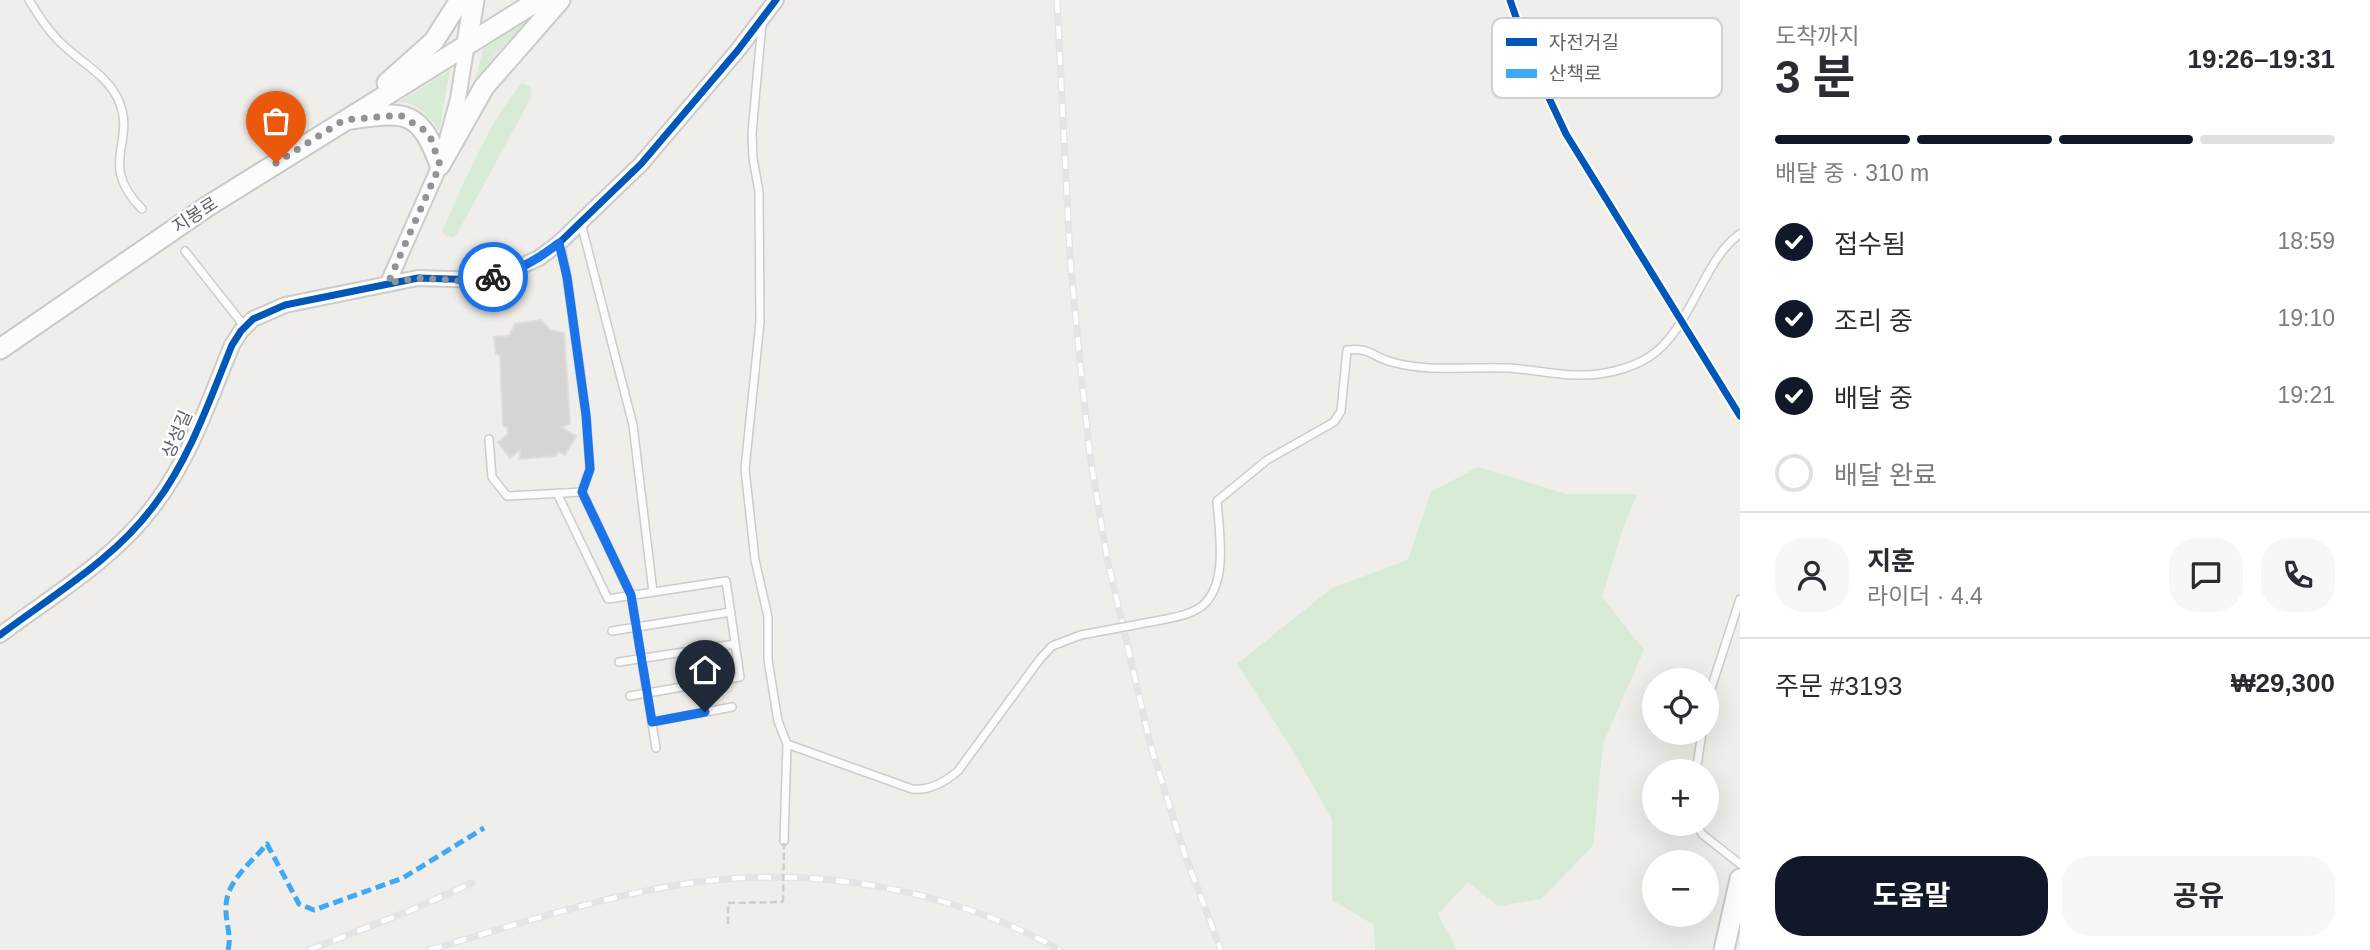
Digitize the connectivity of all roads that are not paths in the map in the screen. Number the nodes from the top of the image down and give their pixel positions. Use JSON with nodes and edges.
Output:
{"nodes":[{"id":1,"x":29,"y":0,"type":"edge"},
{"id":2,"x":460,"y":0,"type":"edge"},
{"id":3,"x":474,"y":0,"type":"edge"},
{"id":4,"x":539,"y":0,"type":"edge"},
{"id":5,"x":560,"y":0,"type":"edge"},
{"id":6,"x":776,"y":0,"type":"edge"},
{"id":7,"x":762,"y":21,"type":"junction"},
{"id":8,"x":467,"y":43,"type":"junction"},
{"id":9,"x":344,"y":120,"type":"junction"},
{"id":10,"x":440,"y":165,"type":"junction"},
{"id":11,"x":142,"y":209,"type":"dead end"},
{"id":12,"x":581,"y":222,"type":"junction"},
{"id":13,"x":1740,"y":234,"type":"edge"},
{"id":14,"x":559,"y":243,"type":"junction"},
{"id":15,"x":185,"y":251,"type":"dead end"},
{"id":16,"x":388,"y":283,"type":"junction"},
{"id":17,"x":245,"y":327,"type":"junction"},
{"id":18,"x":0,"y":349,"type":"edge"},
{"id":19,"x":489,"y":439,"type":"dead end"},
{"id":20,"x":582,"y":492,"type":"junction"},
{"id":21,"x":557,"y":493,"type":"junction"},
{"id":22,"x":653,"y":592,"type":"junction"},
{"id":23,"x":631,"y":595,"type":"junction"},
{"id":24,"x":1740,"y":599,"type":"edge"},
{"id":25,"x":731,"y":612,"type":"junction"},
{"id":26,"x":1737,"y":619,"type":"edge"},
{"id":27,"x":636,"y":627,"type":"junction"},
{"id":28,"x":612,"y":631,"type":"dead end"},
{"id":29,"x":0,"y":635,"type":"edge"},
{"id":30,"x":735,"y":644,"type":"junction"},
{"id":31,"x":642,"y":659,"type":"junction"},
{"id":32,"x":619,"y":663,"type":"dead end"},
{"id":33,"x":1719,"y":668,"type":"edge"},
{"id":34,"x":647,"y":693,"type":"junction"},
{"id":35,"x":630,"y":696,"type":"dead end"},
{"id":36,"x":732,"y":707,"type":"dead end"},
{"id":37,"x":652,"y":722,"type":"junction"},
{"id":38,"x":787,"y":744,"type":"junction"},
{"id":39,"x":656,"y":748,"type":"dead end"},
{"id":40,"x":1705,"y":836,"type":"edge"},
{"id":41,"x":784,"y":841,"type":"road end"},
{"id":42,"x":1740,"y":864,"type":"edge"},
{"id":43,"x":1740,"y":879,"type":"edge"},
{"id":44,"x":1724,"y":950,"type":"edge"}],
"edges":[{"from":1,"to":11,"type":"lane"},
{"from":2,"to":9,"type":"main road"},
{"from":3,"to":8,"type":"main road"},
{"from":4,"to":8,"type":"main road","name":"지봉로"},
{"from":5,"to":10,"type":"main road"},
{"from":6,"to":7,"type":"street","name":"상성길"},
{"from":7,"to":12,"type":"street","name":"상성길"},
{"from":7,"to":38,"type":"lane"},
{"from":8,"to":9,"type":"main road","name":"지봉로"},
{"from":8,"to":10,"type":"street"},
{"from":9,"to":10,"type":"main road"},
{"from":9,"to":18,"type":"main road","name":"지봉로"},
{"from":10,"to":16,"type":"street"},
{"from":12,"to":14,"type":"street","name":"상성길"},
{"from":12,"to":22,"type":"lane"},
{"from":13,"to":38,"type":"lane","bridge":true},
{"from":14,"to":16,"type":"street","name":"상성길"},
{"from":14,"to":20,"type":"lane"},
{"from":15,"to":17,"type":"lane"},
{"from":16,"to":17,"type":"street","name":"상성길"},
{"from":17,"to":29,"type":"street","name":"상성길"},
{"from":19,"to":21,"type":"lane"},
{"from":20,"to":21,"type":"lane"},
{"from":20,"to":23,"type":"lane"},
{"from":21,"to":23,"type":"lane"},
{"from":22,"to":23,"type":"lane"},
{"from":22,"to":25,"type":"lane"},
{"from":23,"to":27,"type":"lane"},
{"from":24,"to":26,"type":"lane"},
{"from":25,"to":27,"type":"lane"},
{"from":25,"to":30,"type":"lane"},
{"from":26,"to":33,"type":"lane"},
{"from":27,"to":28,"type":"lane"},
{"from":27,"to":31,"type":"lane"},
{"from":30,"to":31,"type":"lane"},
{"from":30,"to":34,"type":"lane"},
{"from":31,"to":32,"type":"lane"},
{"from":31,"to":34,"type":"lane"},
{"from":34,"to":35,"type":"lane"},
{"from":34,"to":37,"type":"lane"},
{"from":36,"to":37,"type":"lane"},
{"from":37,"to":39,"type":"lane"},
{"from":38,"to":41,"type":"lane"},
{"from":40,"to":42,"type":"lane"},
{"from":43,"to":44,"type":"main road"}]}
